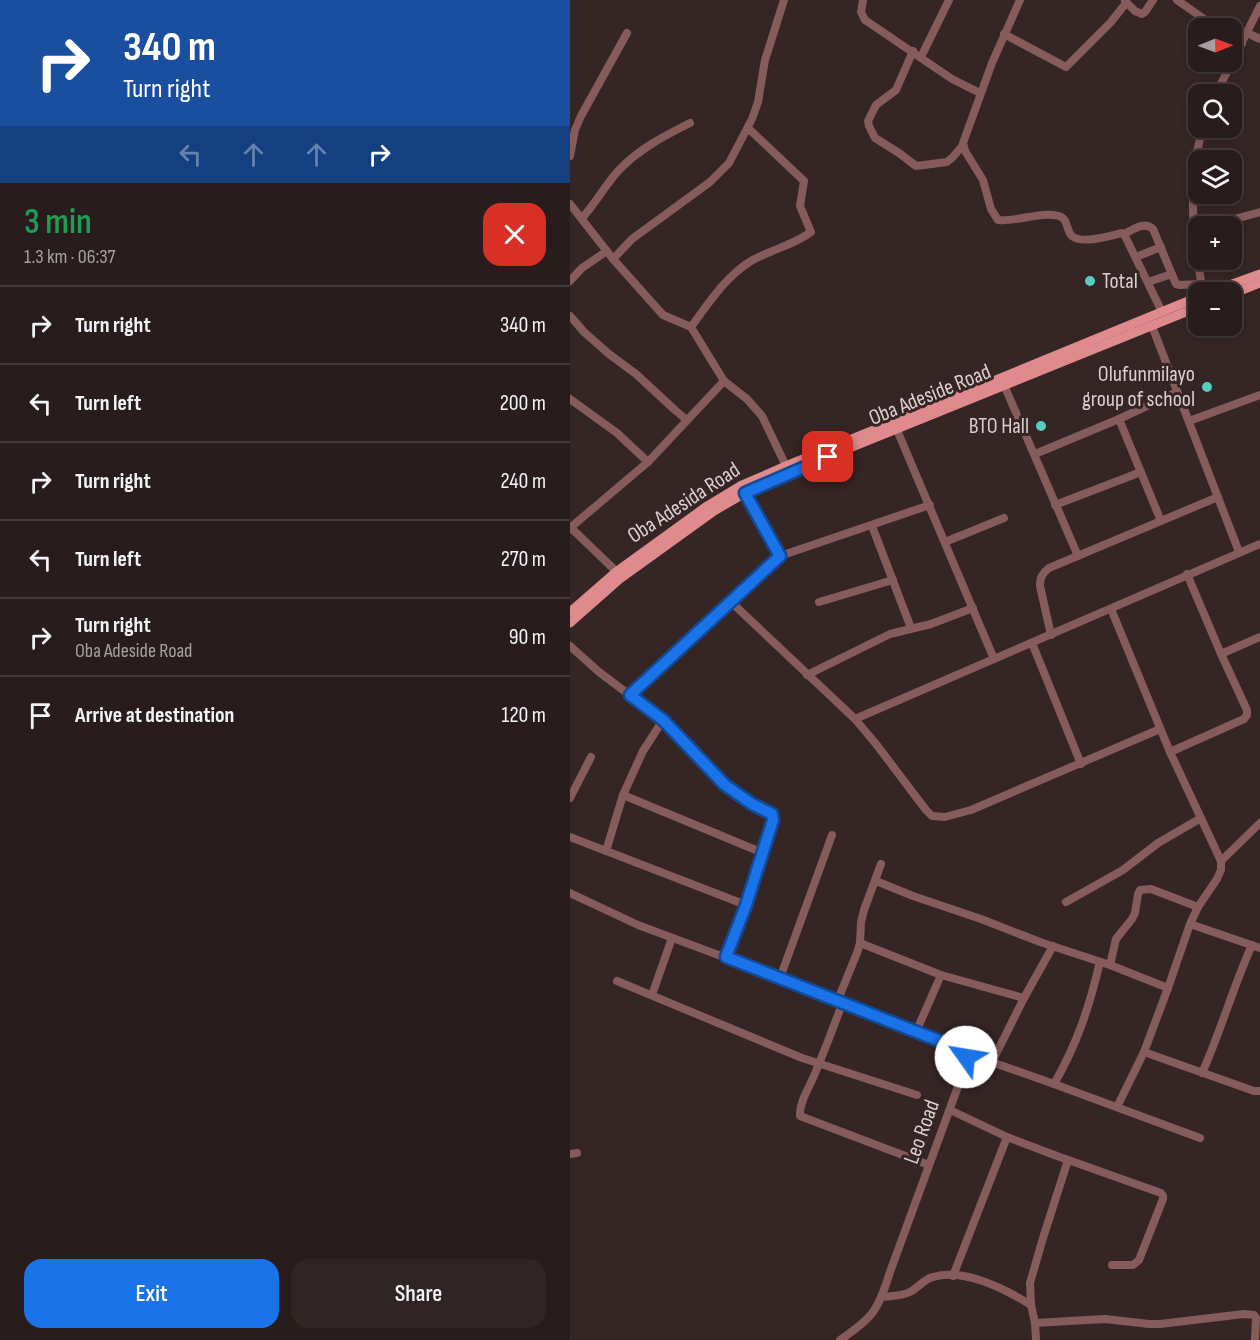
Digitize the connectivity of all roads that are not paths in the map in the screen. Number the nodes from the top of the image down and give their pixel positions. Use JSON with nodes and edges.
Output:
{"nodes":[{"id":1,"x":784,"y":0,"type":"edge"},
{"id":2,"x":864,"y":0,"type":"edge"},
{"id":3,"x":949,"y":0,"type":"edge"},
{"id":4,"x":1020,"y":0,"type":"edge"},
{"id":5,"x":1153,"y":0,"type":"edge"},
{"id":6,"x":1177,"y":0,"type":"edge"},
{"id":7,"x":1125,"y":2,"type":"edge"},
{"id":8,"x":1260,"y":6,"type":"edge"},
{"id":9,"x":1203,"y":18,"type":"edge"},
{"id":10,"x":627,"y":33,"type":"dead end"},
{"id":11,"x":1247,"y":33,"type":"junction"},
{"id":12,"x":1004,"y":34,"type":"junction"},
{"id":13,"x":1260,"y":39,"type":"edge"},
{"id":14,"x":1242,"y":44,"type":"edge"},
{"id":15,"x":913,"y":51,"type":"junction"},
{"id":16,"x":921,"y":57,"type":"junction"},
{"id":17,"x":980,"y":93,"type":"junction"},
{"id":18,"x":574,"y":122,"type":"edge"},
{"id":19,"x":690,"y":123,"type":"dead end"},
{"id":20,"x":748,"y":128,"type":"junction"},
{"id":21,"x":1200,"y":138,"type":"edge"},
{"id":22,"x":963,"y":146,"type":"junction"},
{"id":23,"x":570,"y":156,"type":"edge"},
{"id":24,"x":570,"y":204,"type":"edge"},
{"id":25,"x":1260,"y":212,"type":"edge"},
{"id":26,"x":1196,"y":216,"type":"edge"},
{"id":27,"x":1242,"y":217,"type":"edge"},
{"id":28,"x":582,"y":218,"type":"junction"},
{"id":29,"x":1124,"y":234,"type":"junction"},
{"id":30,"x":1161,"y":247,"type":"junction"},
{"id":31,"x":607,"y":251,"type":"junction"},
{"id":32,"x":1136,"y":257,"type":"junction"},
{"id":33,"x":613,"y":259,"type":"junction"},
{"id":34,"x":1172,"y":273,"type":"junction"},
{"id":35,"x":1260,"y":274,"type":"edge"},
{"id":36,"x":570,"y":281,"type":"edge"},
{"id":37,"x":1148,"y":282,"type":"junction"},
{"id":38,"x":1238,"y":282,"type":"edge"},
{"id":39,"x":1260,"y":283,"type":"edge"},
{"id":40,"x":1188,"y":285,"type":"edge"},
{"id":41,"x":1242,"y":290,"type":"edge"},
{"id":42,"x":1188,"y":301,"type":"edge"},
{"id":43,"x":1188,"y":311,"type":"edge"},
{"id":44,"x":1162,"y":312,"type":"junction"},
{"id":45,"x":570,"y":316,"type":"edge"},
{"id":46,"x":1152,"y":326,"type":"junction"},
{"id":47,"x":691,"y":327,"type":"junction"},
{"id":48,"x":1021,"y":375,"type":"junction"},
{"id":49,"x":724,"y":381,"type":"junction"},
{"id":50,"x":1004,"y":385,"type":"junction"},
{"id":51,"x":1177,"y":392,"type":"junction"},
{"id":52,"x":1259,"y":397,"type":"edge"},
{"id":53,"x":572,"y":403,"type":"edge"},
{"id":54,"x":1119,"y":419,"type":"junction"},
{"id":55,"x":687,"y":420,"type":"junction"},
{"id":56,"x":1189,"y":421,"type":"junction"},
{"id":57,"x":897,"y":430,"type":"junction"},
{"id":58,"x":881,"y":431,"type":"junction"},
{"id":59,"x":1035,"y":454,"type":"junction"},
{"id":60,"x":648,"y":462,"type":"junction"},
{"id":61,"x":786,"y":466,"type":"junction"},
{"id":62,"x":1141,"y":472,"type":"junction"},
{"id":63,"x":745,"y":493,"type":"junction"},
{"id":64,"x":1218,"y":497,"type":"junction"},
{"id":65,"x":930,"y":505,"type":"junction"},
{"id":66,"x":1055,"y":505,"type":"junction"},
{"id":67,"x":1004,"y":518,"type":"dead end"},
{"id":68,"x":1161,"y":521,"type":"junction"},
{"id":69,"x":872,"y":526,"type":"junction"},
{"id":70,"x":570,"y":527,"type":"edge"},
{"id":71,"x":945,"y":542,"type":"junction"},
{"id":72,"x":1260,"y":544,"type":"edge"},
{"id":73,"x":1239,"y":552,"type":"junction"},
{"id":74,"x":780,"y":556,"type":"junction"},
{"id":75,"x":1078,"y":556,"type":"junction"},
{"id":76,"x":1187,"y":574,"type":"junction"},
{"id":77,"x":619,"y":575,"type":"junction"},
{"id":78,"x":893,"y":580,"type":"junction"},
{"id":79,"x":730,"y":601,"type":"junction"},
{"id":80,"x":819,"y":602,"type":"dead end"},
{"id":81,"x":973,"y":608,"type":"junction"},
{"id":82,"x":1111,"y":609,"type":"junction"},
{"id":83,"x":570,"y":612,"type":"edge"},
{"id":84,"x":570,"y":623,"type":"edge"},
{"id":85,"x":911,"y":628,"type":"junction"},
{"id":86,"x":1051,"y":635,"type":"junction"},
{"id":87,"x":1260,"y":637,"type":"edge"},
{"id":88,"x":1032,"y":643,"type":"junction"},
{"id":89,"x":570,"y":646,"type":"edge"},
{"id":90,"x":1221,"y":654,"type":"junction"},
{"id":91,"x":994,"y":659,"type":"junction"},
{"id":92,"x":807,"y":675,"type":"junction"},
{"id":93,"x":630,"y":695,"type":"junction"},
{"id":94,"x":855,"y":719,"type":"junction"},
{"id":95,"x":663,"y":720,"type":"junction"},
{"id":96,"x":1160,"y":729,"type":"junction"},
{"id":97,"x":1170,"y":752,"type":"junction"},
{"id":98,"x":591,"y":757,"type":"dead end"},
{"id":99,"x":1081,"y":764,"type":"junction"},
{"id":100,"x":623,"y":795,"type":"junction"},
{"id":101,"x":570,"y":798,"type":"edge"},
{"id":102,"x":1201,"y":818,"type":"junction"},
{"id":103,"x":1260,"y":823,"type":"edge"},
{"id":104,"x":832,"y":835,"type":"dead end"},
{"id":105,"x":570,"y":837,"type":"edge"},
{"id":106,"x":606,"y":851,"type":"junction"},
{"id":107,"x":763,"y":853,"type":"junction"},
{"id":108,"x":1221,"y":861,"type":"junction"},
{"id":109,"x":882,"y":864,"type":"dead end"},
{"id":110,"x":876,"y":880,"type":"junction"},
{"id":111,"x":570,"y":892,"type":"edge"},
{"id":112,"x":1066,"y":902,"type":"dead end"},
{"id":113,"x":746,"y":905,"type":"junction"},
{"id":114,"x":1198,"y":907,"type":"junction"},
{"id":115,"x":1190,"y":924,"type":"junction"},
{"id":116,"x":672,"y":938,"type":"junction"},
{"id":117,"x":860,"y":943,"type":"junction"},
{"id":118,"x":1053,"y":946,"type":"junction"},
{"id":119,"x":1256,"y":946,"type":"edge"},
{"id":120,"x":726,"y":957,"type":"junction"},
{"id":121,"x":1100,"y":962,"type":"junction"},
{"id":122,"x":1110,"y":965,"type":"junction"},
{"id":123,"x":941,"y":975,"type":"junction"},
{"id":124,"x":780,"y":978,"type":"junction"},
{"id":125,"x":616,"y":981,"type":"dead end"},
{"id":126,"x":1168,"y":988,"type":"junction"},
{"id":127,"x":652,"y":995,"type":"junction"},
{"id":128,"x":1024,"y":998,"type":"junction"},
{"id":129,"x":840,"y":1003,"type":"junction"},
{"id":130,"x":916,"y":1032,"type":"junction"},
{"id":131,"x":1144,"y":1052,"type":"junction"},
{"id":132,"x":966,"y":1053,"type":"junction"},
{"id":133,"x":992,"y":1062,"type":"junction"},
{"id":134,"x":819,"y":1064,"type":"junction"},
{"id":135,"x":1202,"y":1073,"type":"junction"},
{"id":136,"x":1054,"y":1084,"type":"junction"},
{"id":137,"x":1260,"y":1091,"type":"edge"},
{"id":138,"x":917,"y":1095,"type":"dead end"},
{"id":139,"x":1117,"y":1107,"type":"junction"},
{"id":140,"x":950,"y":1110,"type":"junction"},
{"id":141,"x":1007,"y":1137,"type":"junction"},
{"id":142,"x":1200,"y":1138,"type":"dead end"},
{"id":143,"x":1068,"y":1160,"type":"junction"},
{"id":144,"x":929,"y":1165,"type":"junction"},
{"id":145,"x":1112,"y":1265,"type":"dead end"},
{"id":146,"x":953,"y":1275,"type":"junction"},
{"id":147,"x":1030,"y":1283,"type":"junction"},
{"id":148,"x":1015,"y":1295,"type":"junction"},
{"id":149,"x":882,"y":1298,"type":"junction"},
{"id":150,"x":1031,"y":1305,"type":"junction"},
{"id":151,"x":1035,"y":1323,"type":"junction"},
{"id":152,"x":840,"y":1340,"type":"edge"},
{"id":153,"x":1036,"y":1340,"type":"edge"},
{"id":154,"x":1255,"y":1340,"type":"edge"}],
"edges":[{"from":1,"to":20,"type":"street"},
{"from":2,"to":15,"type":"street"},
{"from":3,"to":16,"type":"street"},
{"from":4,"to":12,"type":"street"},
{"from":5,"to":7,"type":"street"},
{"from":6,"to":9,"type":"street"},
{"from":7,"to":12,"type":"street"},
{"from":8,"to":11,"type":"street"},
{"from":10,"to":18,"type":"street"},
{"from":11,"to":13,"type":"street"},
{"from":11,"to":14,"type":"street"},
{"from":12,"to":17,"type":"street"},
{"from":15,"to":16,"type":"street"},
{"from":15,"to":22,"type":"street"},
{"from":16,"to":17,"type":"street"},
{"from":17,"to":22,"type":"street"},
{"from":18,"to":23,"type":"street"},
{"from":19,"to":28,"type":"street"},
{"from":20,"to":33,"type":"street"},
{"from":20,"to":47,"type":"street"},
{"from":21,"to":26,"type":"street"},
{"from":22,"to":29,"type":"street"},
{"from":24,"to":28,"type":"street"},
{"from":25,"to":27,"type":"street"},
{"from":28,"to":31,"type":"street"},
{"from":29,"to":30,"type":"street"},
{"from":29,"to":32,"type":"street"},
{"from":30,"to":32,"type":"street"},
{"from":30,"to":34,"type":"street"},
{"from":31,"to":33,"type":"street"},
{"from":31,"to":36,"type":"street"},
{"from":32,"to":37,"type":"street"},
{"from":33,"to":47,"type":"street"},
{"from":34,"to":37,"type":"street"},
{"from":34,"to":40,"type":"street"},
{"from":35,"to":38,"type":"main road"},
{"from":37,"to":44,"type":"street"},
{"from":39,"to":41,"type":"main road"},
{"from":42,"to":44,"type":"main road","name":"Oba Adesida Road"},
{"from":43,"to":46,"type":"main road","name":"Oba Adeside Road"},
{"from":44,"to":48,"type":"main road","name":"Oba Adesida Road"},
{"from":45,"to":55,"type":"street"},
{"from":46,"to":48,"type":"main road","name":"Oba Adeside Road"},
{"from":46,"to":51,"type":"street"},
{"from":47,"to":49,"type":"street"},
{"from":48,"to":50,"type":"main road","name":"Oba Adeside Road"},
{"from":48,"to":58,"type":"main road","name":"Oba Adesida Road"},
{"from":49,"to":55,"type":"street"},
{"from":49,"to":61,"type":"street"},
{"from":50,"to":57,"type":"main road","name":"Oba Adeside Road"},
{"from":50,"to":59,"type":"street"},
{"from":51,"to":54,"type":"street"},
{"from":51,"to":56,"type":"street"},
{"from":52,"to":56,"type":"street"},
{"from":53,"to":60,"type":"street"},
{"from":54,"to":59,"type":"street"},
{"from":54,"to":62,"type":"street"},
{"from":55,"to":60,"type":"street"},
{"from":56,"to":64,"type":"street"},
{"from":57,"to":58,"type":"main road","name":"Oba Adeside Road"},
{"from":57,"to":65,"type":"street"},
{"from":58,"to":61,"type":"main road","name":"Oba Adesida Road"},
{"from":58,"to":63,"type":"main road","name":"Oba Adeside Road"},
{"from":59,"to":66,"type":"street"},
{"from":60,"to":70,"type":"street"},
{"from":61,"to":77,"type":"main road","name":"Oba Adesida Road"},
{"from":62,"to":66,"type":"street"},
{"from":62,"to":68,"type":"street"},
{"from":63,"to":74,"type":"street"},
{"from":63,"to":77,"type":"main road","name":"Oba Adeside Road"},
{"from":64,"to":68,"type":"street"},
{"from":64,"to":73,"type":"street"},
{"from":65,"to":69,"type":"street"},
{"from":65,"to":71,"type":"street"},
{"from":66,"to":75,"type":"street"},
{"from":67,"to":71,"type":"street"},
{"from":68,"to":75,"type":"street"},
{"from":69,"to":74,"type":"street"},
{"from":69,"to":78,"type":"street"},
{"from":70,"to":77,"type":"street"},
{"from":71,"to":81,"type":"street"},
{"from":72,"to":73,"type":"street"},
{"from":73,"to":76,"type":"street"},
{"from":74,"to":79,"type":"street"},
{"from":75,"to":86,"type":"street"},
{"from":76,"to":82,"type":"street"},
{"from":76,"to":90,"type":"street"},
{"from":77,"to":83,"type":"main road","name":"Oba Adesida Road"},
{"from":77,"to":84,"type":"main road","name":"Oba Adeside Road"},
{"from":78,"to":80,"type":"street"},
{"from":78,"to":85,"type":"street"},
{"from":79,"to":92,"type":"street"},
{"from":79,"to":93,"type":"street"},
{"from":81,"to":85,"type":"street"},
{"from":81,"to":91,"type":"street"},
{"from":82,"to":86,"type":"street"},
{"from":82,"to":96,"type":"street"},
{"from":85,"to":92,"type":"street"},
{"from":86,"to":88,"type":"street"},
{"from":87,"to":90,"type":"street"},
{"from":88,"to":91,"type":"street"},
{"from":88,"to":99,"type":"street"},
{"from":89,"to":93,"type":"street"},
{"from":90,"to":97,"type":"street"},
{"from":91,"to":94,"type":"street"},
{"from":92,"to":94,"type":"street"},
{"from":93,"to":95,"type":"street"},
{"from":94,"to":99,"type":"street"},
{"from":95,"to":100,"type":"street"},
{"from":95,"to":107,"type":"street"},
{"from":96,"to":97,"type":"street"},
{"from":96,"to":99,"type":"street"},
{"from":97,"to":102,"type":"street"},
{"from":98,"to":101,"type":"street"},
{"from":100,"to":106,"type":"street"},
{"from":100,"to":107,"type":"street"},
{"from":102,"to":108,"type":"street"},
{"from":102,"to":112,"type":"street"},
{"from":103,"to":108,"type":"street"},
{"from":104,"to":124,"type":"street"},
{"from":105,"to":106,"type":"street"},
{"from":106,"to":113,"type":"street"},
{"from":107,"to":113,"type":"street"},
{"from":108,"to":114,"type":"street"},
{"from":109,"to":110,"type":"street"},
{"from":110,"to":117,"type":"street"},
{"from":110,"to":118,"type":"street"},
{"from":111,"to":116,"type":"street"},
{"from":113,"to":120,"type":"street"},
{"from":114,"to":115,"type":"street"},
{"from":114,"to":122,"type":"street"},
{"from":115,"to":119,"type":"street"},
{"from":115,"to":126,"type":"street"},
{"from":116,"to":120,"type":"street"},
{"from":116,"to":127,"type":"street"},
{"from":117,"to":123,"type":"street"},
{"from":117,"to":129,"type":"street"},
{"from":118,"to":121,"type":"street"},
{"from":118,"to":128,"type":"street"},
{"from":119,"to":135,"type":"street"},
{"from":120,"to":124,"type":"street"},
{"from":121,"to":122,"type":"street"},
{"from":121,"to":136,"type":"street"},
{"from":122,"to":126,"type":"street"},
{"from":123,"to":128,"type":"street"},
{"from":123,"to":130,"type":"street"},
{"from":124,"to":129,"type":"street"},
{"from":125,"to":127,"type":"street"},
{"from":126,"to":131,"type":"street"},
{"from":127,"to":134,"type":"street"},
{"from":128,"to":133,"type":"street"},
{"from":129,"to":130,"type":"street"},
{"from":129,"to":134,"type":"street"},
{"from":130,"to":132,"type":"street"},
{"from":131,"to":135,"type":"street"},
{"from":131,"to":139,"type":"street"},
{"from":132,"to":133,"type":"street"},
{"from":132,"to":140,"type":"street","name":"Leo Road"},
{"from":133,"to":136,"type":"street"},
{"from":134,"to":138,"type":"street"},
{"from":134,"to":144,"type":"street"},
{"from":135,"to":137,"type":"street"},
{"from":136,"to":139,"type":"street"},
{"from":139,"to":142,"type":"street"},
{"from":140,"to":141,"type":"street"},
{"from":140,"to":144,"type":"street","name":"Leo Road"},
{"from":141,"to":143,"type":"street"},
{"from":141,"to":146,"type":"street"},
{"from":143,"to":145,"type":"street"},
{"from":143,"to":147,"type":"street"},
{"from":144,"to":149,"type":"street","name":"Leo Road"},
{"from":146,"to":148,"type":"street"},
{"from":146,"to":149,"type":"street"},
{"from":147,"to":148,"type":"street"},
{"from":147,"to":150,"type":"street"},
{"from":148,"to":150,"type":"street"},
{"from":149,"to":152,"type":"street","name":"Leo Road"},
{"from":150,"to":151,"type":"street"},
{"from":151,"to":153,"type":"street"},
{"from":151,"to":154,"type":"street"}]}
